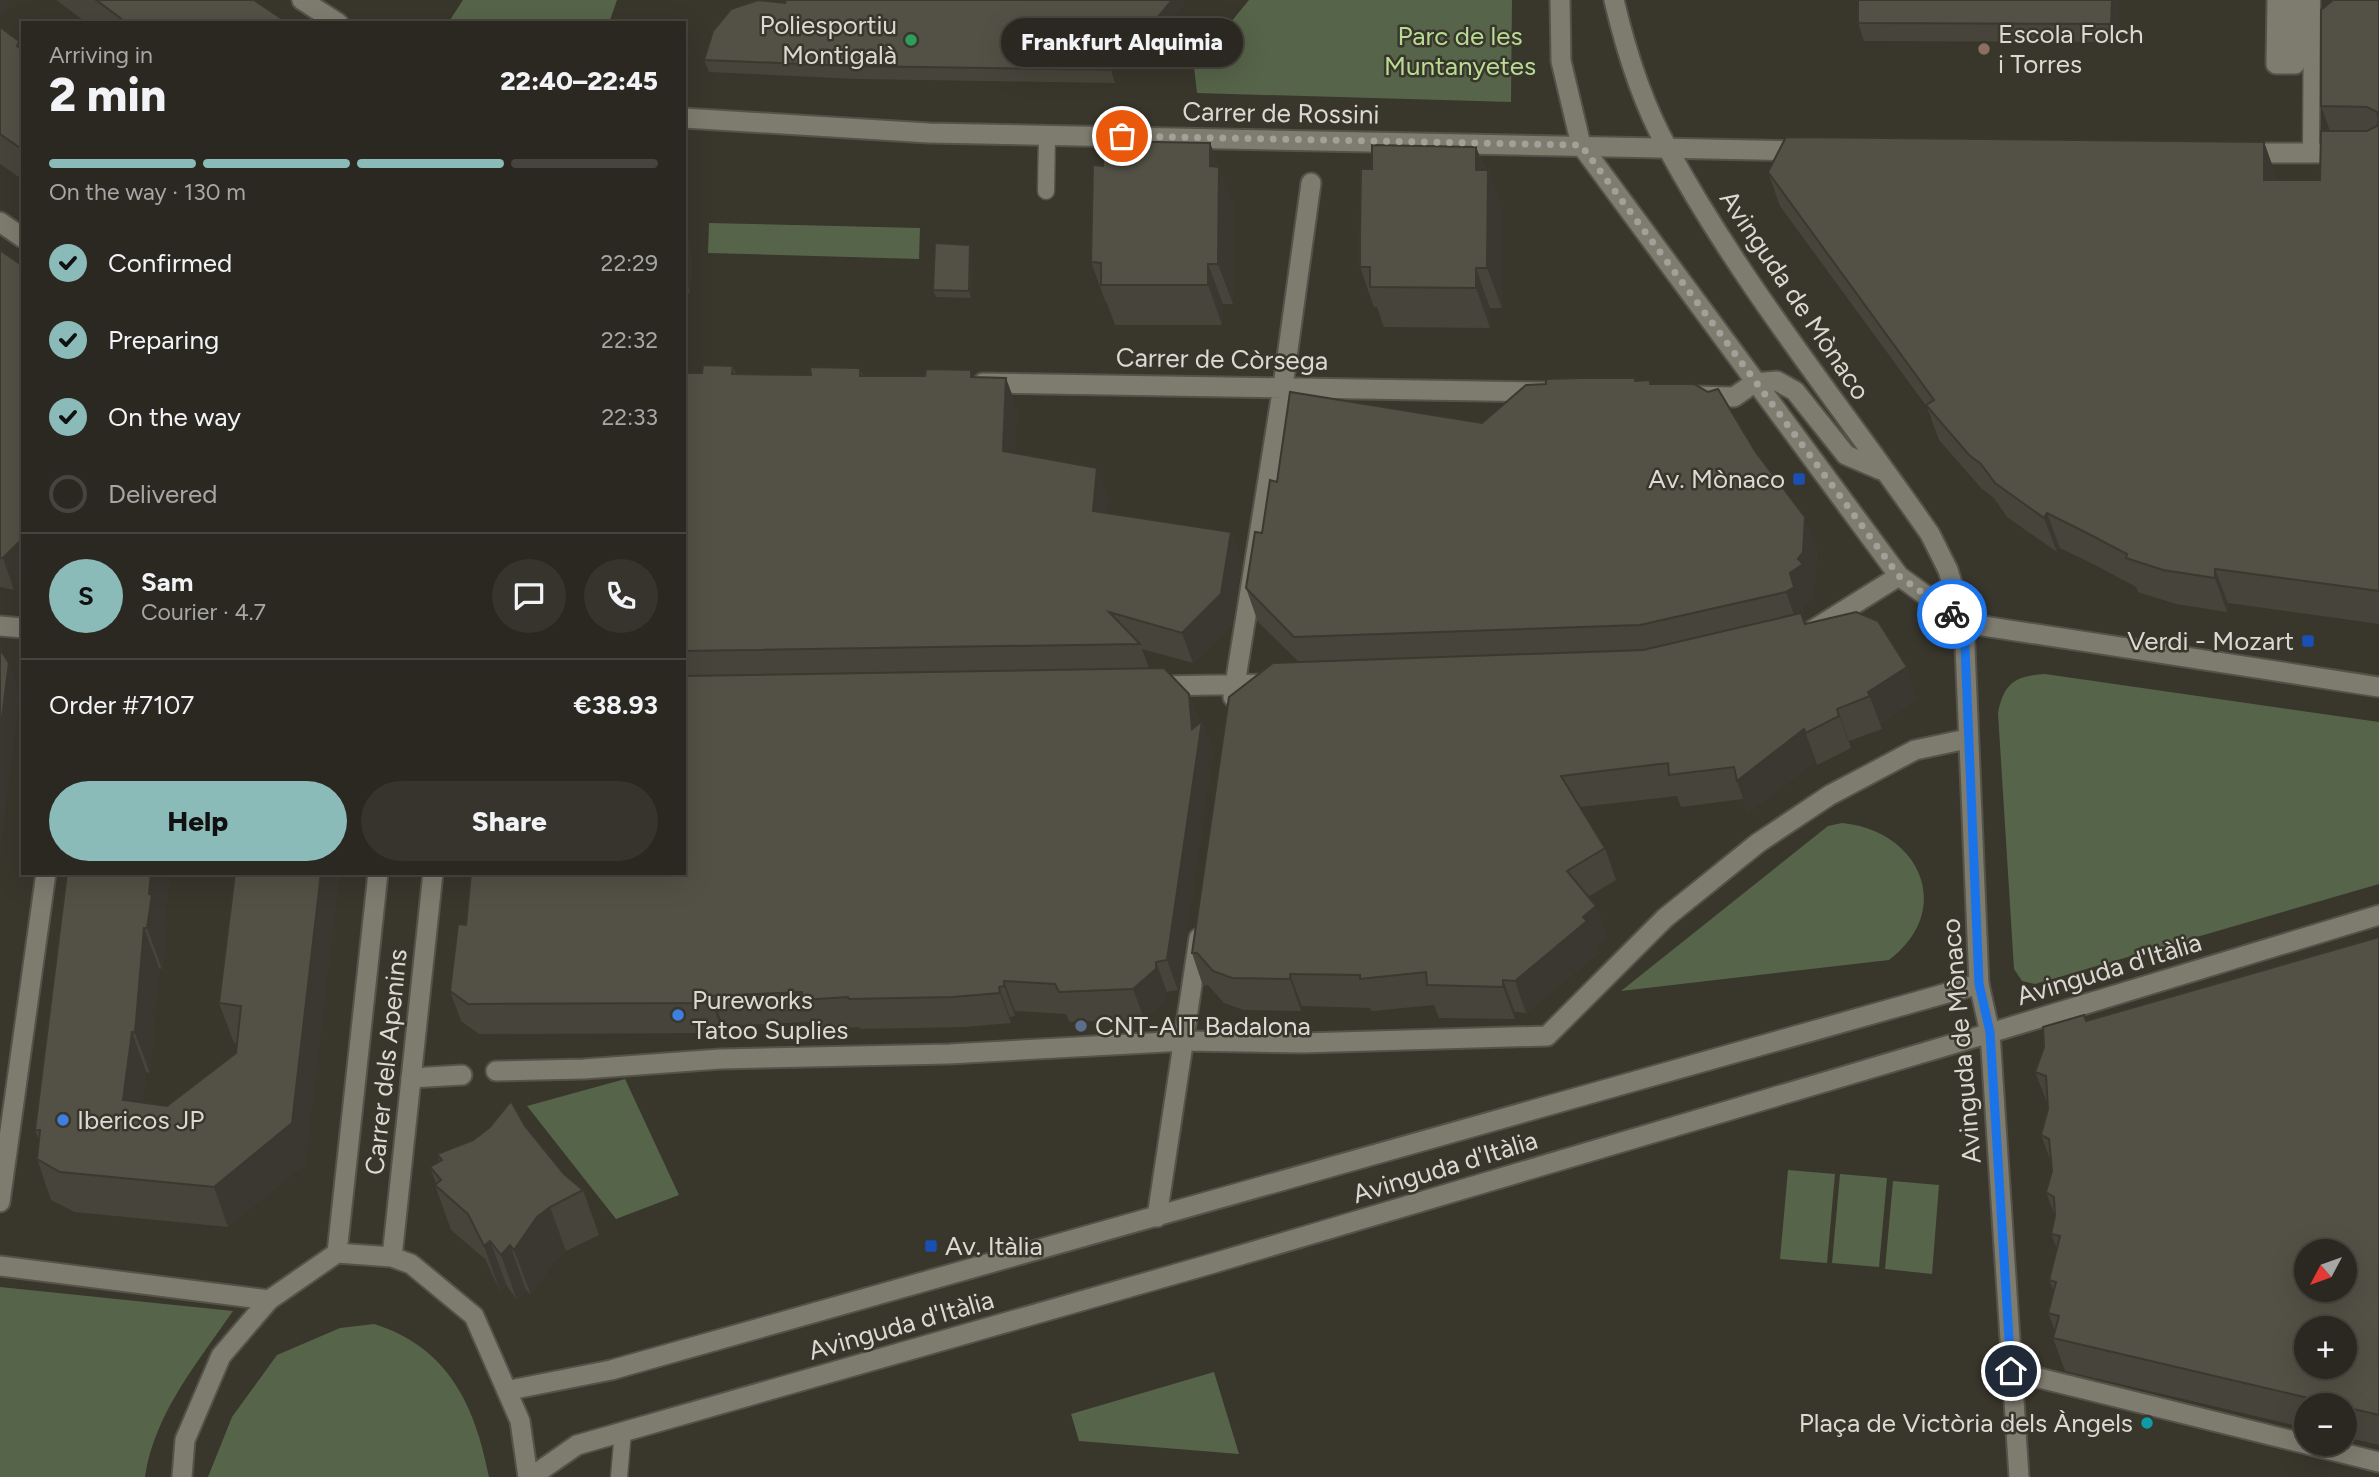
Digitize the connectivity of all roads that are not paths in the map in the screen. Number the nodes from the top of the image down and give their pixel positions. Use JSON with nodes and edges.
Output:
{"nodes":[{"id":1,"x":302,"y":0,"type":"edge"},
{"id":2,"x":1560,"y":0,"type":"edge"},
{"id":3,"x":1614,"y":0,"type":"edge"},
{"id":4,"x":2277,"y":0,"type":"edge"},
{"id":5,"x":2295,"y":0,"type":"edge"},
{"id":6,"x":2312,"y":0,"type":"edge"},
{"id":7,"x":335,"y":21,"type":"edge"},
{"id":8,"x":686,"y":118,"type":"edge"},
{"id":9,"x":1047,"y":135,"type":"junction"},
{"id":10,"x":1581,"y":145,"type":"junction"},
{"id":11,"x":1667,"y":148,"type":"junction"},
{"id":12,"x":1816,"y":152,"type":"edge"},
{"id":13,"x":2229,"y":152,"type":"edge"},
{"id":14,"x":2311,"y":153,"type":"junction"},
{"id":15,"x":2379,"y":153,"type":"edge"},
{"id":16,"x":1311,"y":183,"type":"dead end"},
{"id":17,"x":1046,"y":191,"type":"dead end"},
{"id":18,"x":0,"y":222,"type":"edge"},
{"id":19,"x":21,"y":237,"type":"edge"},
{"id":20,"x":963,"y":383,"type":"edge"},
{"id":21,"x":1755,"y":383,"type":"junction"},
{"id":22,"x":1283,"y":386,"type":"junction"},
{"id":23,"x":1570,"y":393,"type":"edge"},
{"id":24,"x":1679,"y":396,"type":"edge"},
{"id":25,"x":1882,"y":470,"type":"junction"},
{"id":26,"x":1899,"y":576,"type":"junction"},
{"id":27,"x":1964,"y":623,"type":"junction"},
{"id":28,"x":0,"y":626,"type":"edge"},
{"id":29,"x":21,"y":628,"type":"edge"},
{"id":30,"x":1789,"y":640,"type":"edge"},
{"id":31,"x":1288,"y":683,"type":"edge"},
{"id":32,"x":1235,"y":685,"type":"junction"},
{"id":33,"x":1131,"y":687,"type":"edge"},
{"id":34,"x":2379,"y":687,"type":"edge"},
{"id":35,"x":1231,"y":715,"type":"edge"},
{"id":36,"x":1967,"y":739,"type":"junction"},
{"id":37,"x":46,"y":875,"type":"edge"},
{"id":38,"x":378,"y":875,"type":"edge"},
{"id":39,"x":433,"y":875,"type":"edge"},
{"id":40,"x":2379,"y":915,"type":"edge"},
{"id":41,"x":1202,"y":919,"type":"edge"},
{"id":42,"x":1979,"y":984,"type":"junction"},
{"id":43,"x":1990,"y":1032,"type":"junction"},
{"id":44,"x":1185,"y":1041,"type":"junction"},
{"id":45,"x":496,"y":1071,"type":"dead end"},
{"id":46,"x":462,"y":1075,"type":"dead end"},
{"id":47,"x":411,"y":1078,"type":"junction"},
{"id":48,"x":0,"y":1202,"type":"edge"},
{"id":49,"x":1157,"y":1217,"type":"junction"},
{"id":50,"x":337,"y":1253,"type":"junction"},
{"id":51,"x":392,"y":1256,"type":"junction"},
{"id":52,"x":0,"y":1266,"type":"edge"},
{"id":53,"x":269,"y":1300,"type":"junction"},
{"id":54,"x":2011,"y":1371,"type":"junction"},
{"id":55,"x":510,"y":1390,"type":"junction"},
{"id":56,"x":623,"y":1432,"type":"junction"},
{"id":57,"x":2379,"y":1462,"type":"edge"},
{"id":58,"x":182,"y":1477,"type":"edge"},
{"id":59,"x":529,"y":1477,"type":"edge"},
{"id":60,"x":620,"y":1477,"type":"edge"},
{"id":61,"x":2019,"y":1477,"type":"edge"}],
"edges":[{"from":1,"to":7,"type":"street"},
{"from":2,"to":10,"type":"street"},
{"from":3,"to":11,"type":"street","name":"Avinguda de Mònaco"},
{"from":4,"to":5,"type":"street"},
{"from":6,"to":14,"type":"lane"},
{"from":8,"to":9,"type":"street","name":"Carrer de Rossini"},
{"from":9,"to":10,"type":"street","name":"Carrer de Rossini"},
{"from":9,"to":17,"type":"lane"},
{"from":10,"to":11,"type":"street","name":"Carrer de Rossini"},
{"from":10,"to":21,"type":"street"},
{"from":11,"to":12,"type":"street","name":"Carrer de Rossini"},
{"from":11,"to":25,"type":"street","name":"Avinguda de Mònaco"},
{"from":13,"to":14,"type":"street"},
{"from":14,"to":15,"type":"street"},
{"from":16,"to":22,"type":"street"},
{"from":18,"to":19,"type":"street"},
{"from":20,"to":22,"type":"street","name":"Carrer de Còrsega"},
{"from":21,"to":24,"type":"street"},
{"from":21,"to":25,"type":"street","name":"Avinguda de Mònaco"},
{"from":21,"to":26,"type":"street"},
{"from":22,"to":23,"type":"street","name":"Carrer de Còrsega"},
{"from":22,"to":32,"type":"street"},
{"from":25,"to":27,"type":"street","name":"Avinguda de Mònaco"},
{"from":26,"to":27,"type":"street"},
{"from":26,"to":30,"type":"street"},
{"from":27,"to":34,"type":"street"},
{"from":27,"to":36,"type":"street","name":"Avinguda de Mònaco"},
{"from":28,"to":29,"type":"street"},
{"from":31,"to":32,"type":"street"},
{"from":32,"to":33,"type":"street"},
{"from":32,"to":35,"type":"street"},
{"from":36,"to":42,"type":"street","name":"Avinguda de Mònaco"},
{"from":36,"to":44,"type":"street"},
{"from":37,"to":48,"type":"street"},
{"from":38,"to":50,"type":"street","name":"Carrer dels Apenins"},
{"from":39,"to":47,"type":"street","name":"Carrer dels Apenins"},
{"from":40,"to":43,"type":"street","name":"Avinguda d'Itàlia"},
{"from":41,"to":44,"type":"street"},
{"from":42,"to":43,"type":"street","name":"Avinguda de Mònaco"},
{"from":42,"to":49,"type":"street","name":"Avinguda d'Itàlia"},
{"from":43,"to":54,"type":"street","name":"Avinguda de Mònaco"},
{"from":43,"to":56,"type":"street","name":"Avinguda d'Itàlia"},
{"from":44,"to":45,"type":"street"},
{"from":44,"to":49,"type":"street"},
{"from":46,"to":47,"type":"street"},
{"from":47,"to":51,"type":"street","name":"Carrer dels Apenins"},
{"from":49,"to":55,"type":"street","name":"Avinguda d'Itàlia"},
{"from":50,"to":51,"type":"street"},
{"from":50,"to":53,"type":"street"},
{"from":51,"to":55,"type":"street"},
{"from":52,"to":53,"type":"street"},
{"from":53,"to":58,"type":"street"},
{"from":54,"to":57,"type":"street"},
{"from":54,"to":61,"type":"street","name":"Avinguda de Mònaco"},
{"from":55,"to":59,"type":"street"},
{"from":56,"to":59,"type":"street","name":"Avinguda d'Itàlia"},
{"from":56,"to":60,"type":"lane"}]}
